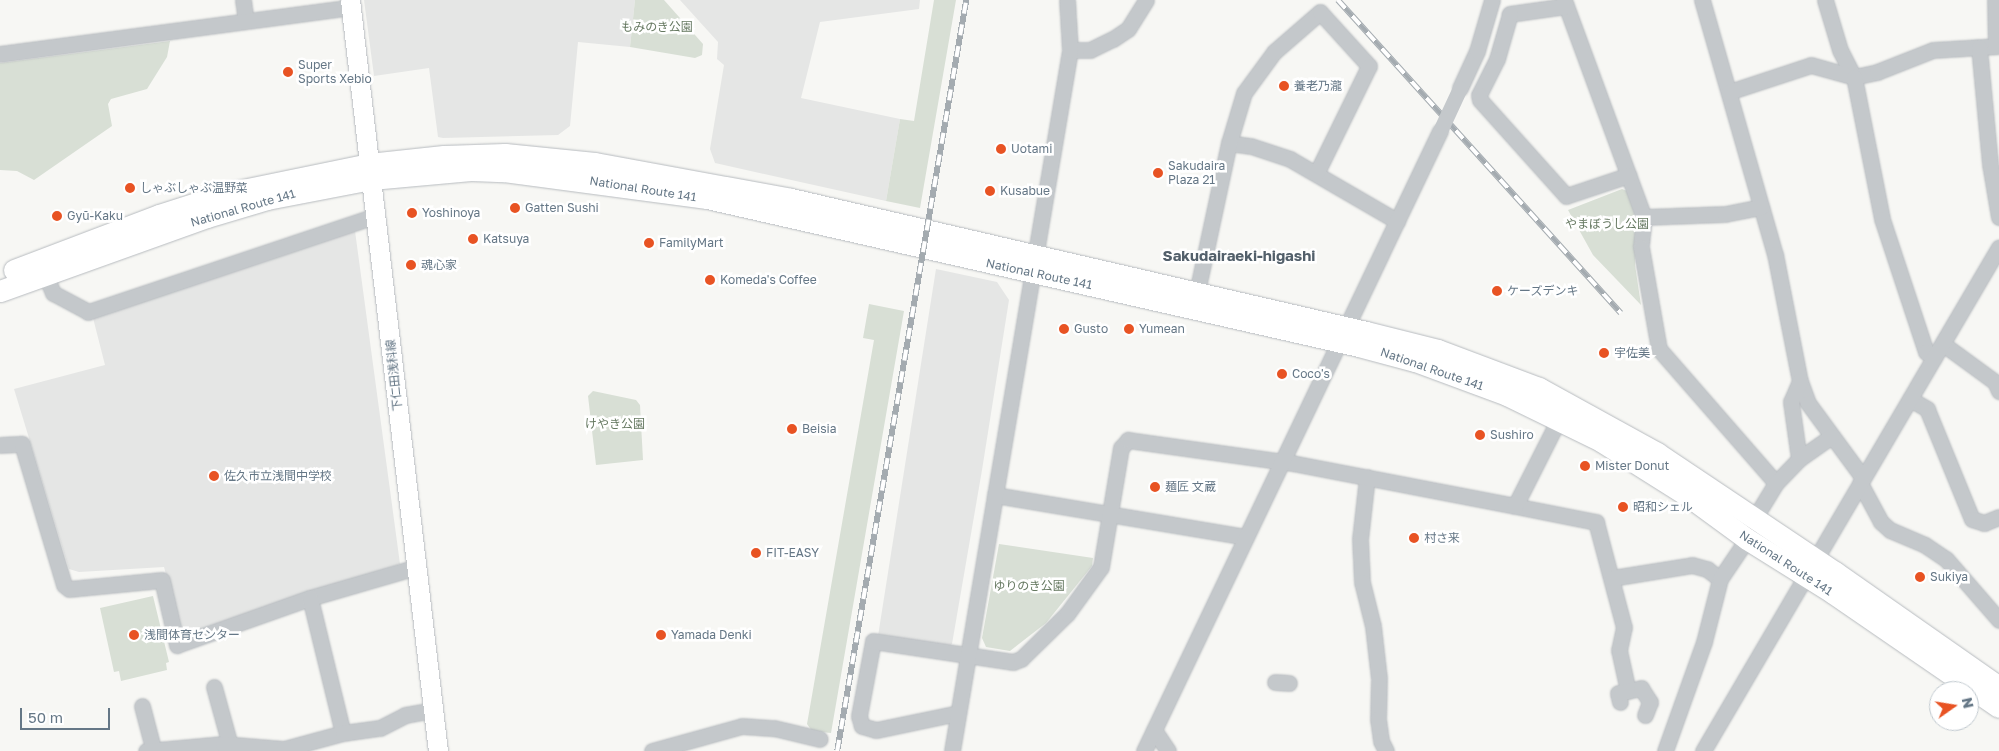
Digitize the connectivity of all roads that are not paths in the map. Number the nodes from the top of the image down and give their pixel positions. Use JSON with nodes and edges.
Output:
{"nodes":[{"id":1,"x":243,"y":0,"type":"edge"},
{"id":2,"x":1066,"y":0,"type":"edge"},
{"id":3,"x":1146,"y":0,"type":"edge"},
{"id":4,"x":1492,"y":0,"type":"edge"},
{"id":5,"x":1703,"y":0,"type":"edge"},
{"id":6,"x":1825,"y":0,"type":"edge"},
{"id":7,"x":1995,"y":0,"type":"edge"},
{"id":8,"x":350,"y":3,"type":"edge"},
{"id":9,"x":1565,"y":3,"type":"edge"},
{"id":10,"x":246,"y":21,"type":"junction"},
{"id":11,"x":1997,"y":46,"type":"edge"},
{"id":12,"x":1979,"y":47,"type":"junction"},
{"id":13,"x":1070,"y":50,"type":"junction"},
{"id":14,"x":0,"y":54,"type":"edge"},
{"id":15,"x":1854,"y":77,"type":"junction"},
{"id":16,"x":1729,"y":92,"type":"junction"},
{"id":17,"x":1229,"y":144,"type":"junction"},
{"id":18,"x":370,"y":171,"type":"junction"},
{"id":19,"x":1316,"y":174,"type":"junction"},
{"id":20,"x":1628,"y":175,"type":"junction"},
{"id":21,"x":1761,"y":208,"type":"junction"},
{"id":22,"x":375,"y":216,"type":"junction"},
{"id":23,"x":1999,"y":217,"type":"edge"},
{"id":24,"x":1644,"y":218,"type":"junction"},
{"id":25,"x":1398,"y":221,"type":"junction"},
{"id":26,"x":1999,"y":247,"type":"edge"},
{"id":27,"x":1032,"y":264,"type":"junction"},
{"id":28,"x":45,"y":274,"type":"junction"},
{"id":29,"x":0,"y":275,"type":"edge"},
{"id":30,"x":0,"y":291,"type":"edge"},
{"id":31,"x":1197,"y":292,"type":"junction"},
{"id":32,"x":1342,"y":334,"type":"junction"},
{"id":33,"x":1943,"y":344,"type":"junction"},
{"id":34,"x":1934,"y":358,"type":"junction"},
{"id":35,"x":1800,"y":381,"type":"junction"},
{"id":36,"x":1998,"y":384,"type":"edge"},
{"id":37,"x":1910,"y":399,"type":"junction"},
{"id":38,"x":1559,"y":419,"type":"junction"},
{"id":39,"x":1831,"y":437,"type":"junction"},
{"id":40,"x":0,"y":445,"type":"edge"},
{"id":41,"x":1799,"y":458,"type":"junction"},
{"id":42,"x":1280,"y":462,"type":"junction"},
{"id":43,"x":1367,"y":477,"type":"junction"},
{"id":44,"x":1862,"y":481,"type":"junction"},
{"id":45,"x":1776,"y":483,"type":"junction"},
{"id":46,"x":995,"y":495,"type":"junction"},
{"id":47,"x":1515,"y":506,"type":"junction"},
{"id":48,"x":1110,"y":516,"type":"junction"},
{"id":49,"x":1999,"y":517,"type":"edge"},
{"id":50,"x":1754,"y":519,"type":"junction"},
{"id":51,"x":1245,"y":537,"type":"junction"},
{"id":52,"x":1747,"y":539,"type":"junction"},
{"id":53,"x":417,"y":567,"type":"junction"},
{"id":54,"x":1810,"y":567,"type":"junction"},
{"id":55,"x":1612,"y":578,"type":"junction"},
{"id":56,"x":1720,"y":579,"type":"junction"},
{"id":57,"x":310,"y":598,"type":"junction"},
{"id":58,"x":1999,"y":620,"type":"edge"},
{"id":59,"x":968,"y":654,"type":"junction"},
{"id":60,"x":214,"y":687,"type":"dead end"},
{"id":61,"x":1999,"y":687,"type":"edge"},
{"id":62,"x":142,"y":706,"type":"dead end"},
{"id":63,"x":1999,"y":707,"type":"edge"},
{"id":64,"x":433,"y":710,"type":"junction"},
{"id":65,"x":958,"y":713,"type":"junction"},
{"id":66,"x":1646,"y":715,"type":"dead end"},
{"id":67,"x":1154,"y":730,"type":"junction"},
{"id":68,"x":342,"y":732,"type":"junction"},
{"id":69,"x":820,"y":739,"type":"dead end"},
{"id":70,"x":230,"y":745,"type":"junction"},
{"id":71,"x":149,"y":749,"type":"edge"},
{"id":72,"x":438,"y":751,"type":"edge"},
{"id":73,"x":652,"y":751,"type":"edge"},
{"id":74,"x":952,"y":751,"type":"edge"},
{"id":75,"x":1144,"y":751,"type":"edge"},
{"id":76,"x":1168,"y":751,"type":"edge"},
{"id":77,"x":1386,"y":751,"type":"edge"},
{"id":78,"x":1665,"y":751,"type":"edge"},
{"id":79,"x":1703,"y":751,"type":"edge"}],
"edges":[{"from":1,"to":10,"type":"street"},
{"from":2,"to":13,"type":"street"},
{"from":3,"to":13,"type":"street"},
{"from":4,"to":25,"type":"street","bridge":true},
{"from":5,"to":16,"type":"street"},
{"from":6,"to":15,"type":"street"},
{"from":7,"to":11,"type":"street"},
{"from":8,"to":10,"type":"street"},
{"from":8,"to":18,"type":"main road","name":"下仁田浅科線"},
{"from":9,"to":20,"type":"street"},
{"from":9,"to":20,"type":"street"},
{"from":10,"to":14,"type":"street"},
{"from":11,"to":12,"type":"street"},
{"from":12,"to":15,"type":"street"},
{"from":12,"to":23,"type":"street"},
{"from":13,"to":27,"type":"street"},
{"from":15,"to":16,"type":"street"},
{"from":15,"to":34,"type":"street"},
{"from":16,"to":21,"type":"street"},
{"from":17,"to":19,"type":"street"},
{"from":17,"to":19,"type":"street"},
{"from":17,"to":31,"type":"street"},
{"from":18,"to":22,"type":"main road","name":"下仁田浅科線"},
{"from":18,"to":27,"type":"highway","name":"National Route 141"},
{"from":18,"to":28,"type":"highway","name":"National Route 141"},
{"from":18,"to":29,"type":"highway","name":"National Route 141"},
{"from":19,"to":25,"type":"street"},
{"from":20,"to":24,"type":"street"},
{"from":21,"to":24,"type":"street"},
{"from":21,"to":35,"type":"street"},
{"from":22,"to":28,"type":"street"},
{"from":22,"to":53,"type":"main road","name":"下仁田浅科線"},
{"from":24,"to":45,"type":"street"},
{"from":25,"to":32,"type":"street"},
{"from":26,"to":33,"type":"street"},
{"from":27,"to":31,"type":"highway","name":"National Route 141"},
{"from":27,"to":32,"type":"highway","name":"National Route 141"},
{"from":27,"to":46,"type":"street"},
{"from":28,"to":30,"type":"highway","name":"National Route 141"},
{"from":31,"to":32,"type":"highway","name":"National Route 141"},
{"from":32,"to":38,"type":"highway","name":"National Route 141"},
{"from":32,"to":42,"type":"street"},
{"from":32,"to":50,"type":"highway","name":"National Route 141"},
{"from":33,"to":34,"type":"street"},
{"from":33,"to":36,"type":"street"},
{"from":34,"to":37,"type":"street"},
{"from":35,"to":39,"type":"street"},
{"from":35,"to":41,"type":"street"},
{"from":37,"to":44,"type":"street"},
{"from":37,"to":49,"type":"street"},
{"from":38,"to":47,"type":"street"},
{"from":38,"to":52,"type":"highway","name":"National Route 141"},
{"from":39,"to":41,"type":"street"},
{"from":39,"to":44,"type":"street"},
{"from":40,"to":57,"type":"street"},
{"from":41,"to":45,"type":"street"},
{"from":42,"to":43,"type":"street"},
{"from":42,"to":48,"type":"street"},
{"from":42,"to":51,"type":"street"},
{"from":43,"to":47,"type":"street"},
{"from":43,"to":77,"type":"street"},
{"from":44,"to":54,"type":"street"},
{"from":44,"to":58,"type":"street"},
{"from":45,"to":50,"type":"street"},
{"from":46,"to":48,"type":"street"},
{"from":46,"to":59,"type":"street"},
{"from":47,"to":55,"type":"street"},
{"from":48,"to":51,"type":"street"},
{"from":48,"to":59,"type":"street"},
{"from":50,"to":54,"type":"highway","name":"National Route 141"},
{"from":51,"to":67,"type":"street"},
{"from":52,"to":54,"type":"highway","name":"National Route 141"},
{"from":52,"to":56,"type":"street"},
{"from":53,"to":57,"type":"street"},
{"from":53,"to":64,"type":"main road","name":"下仁田浅科線"},
{"from":54,"to":61,"type":"highway","name":"National Route 141"},
{"from":54,"to":63,"type":"highway","name":"National Route 141"},
{"from":54,"to":79,"type":"street"},
{"from":55,"to":56,"type":"street"},
{"from":55,"to":66,"type":"street"},
{"from":56,"to":78,"type":"street"},
{"from":57,"to":68,"type":"street"},
{"from":59,"to":65,"type":"street"},
{"from":59,"to":65,"type":"street"},
{"from":60,"to":70,"type":"street"},
{"from":62,"to":71,"type":"street"},
{"from":64,"to":68,"type":"street"},
{"from":64,"to":72,"type":"main road","name":"下仁田浅科線"},
{"from":65,"to":74,"type":"street"},
{"from":67,"to":75,"type":"street"},
{"from":67,"to":76,"type":"street"},
{"from":68,"to":70,"type":"street"},
{"from":69,"to":73,"type":"street"},
{"from":70,"to":71,"type":"street"}]}
